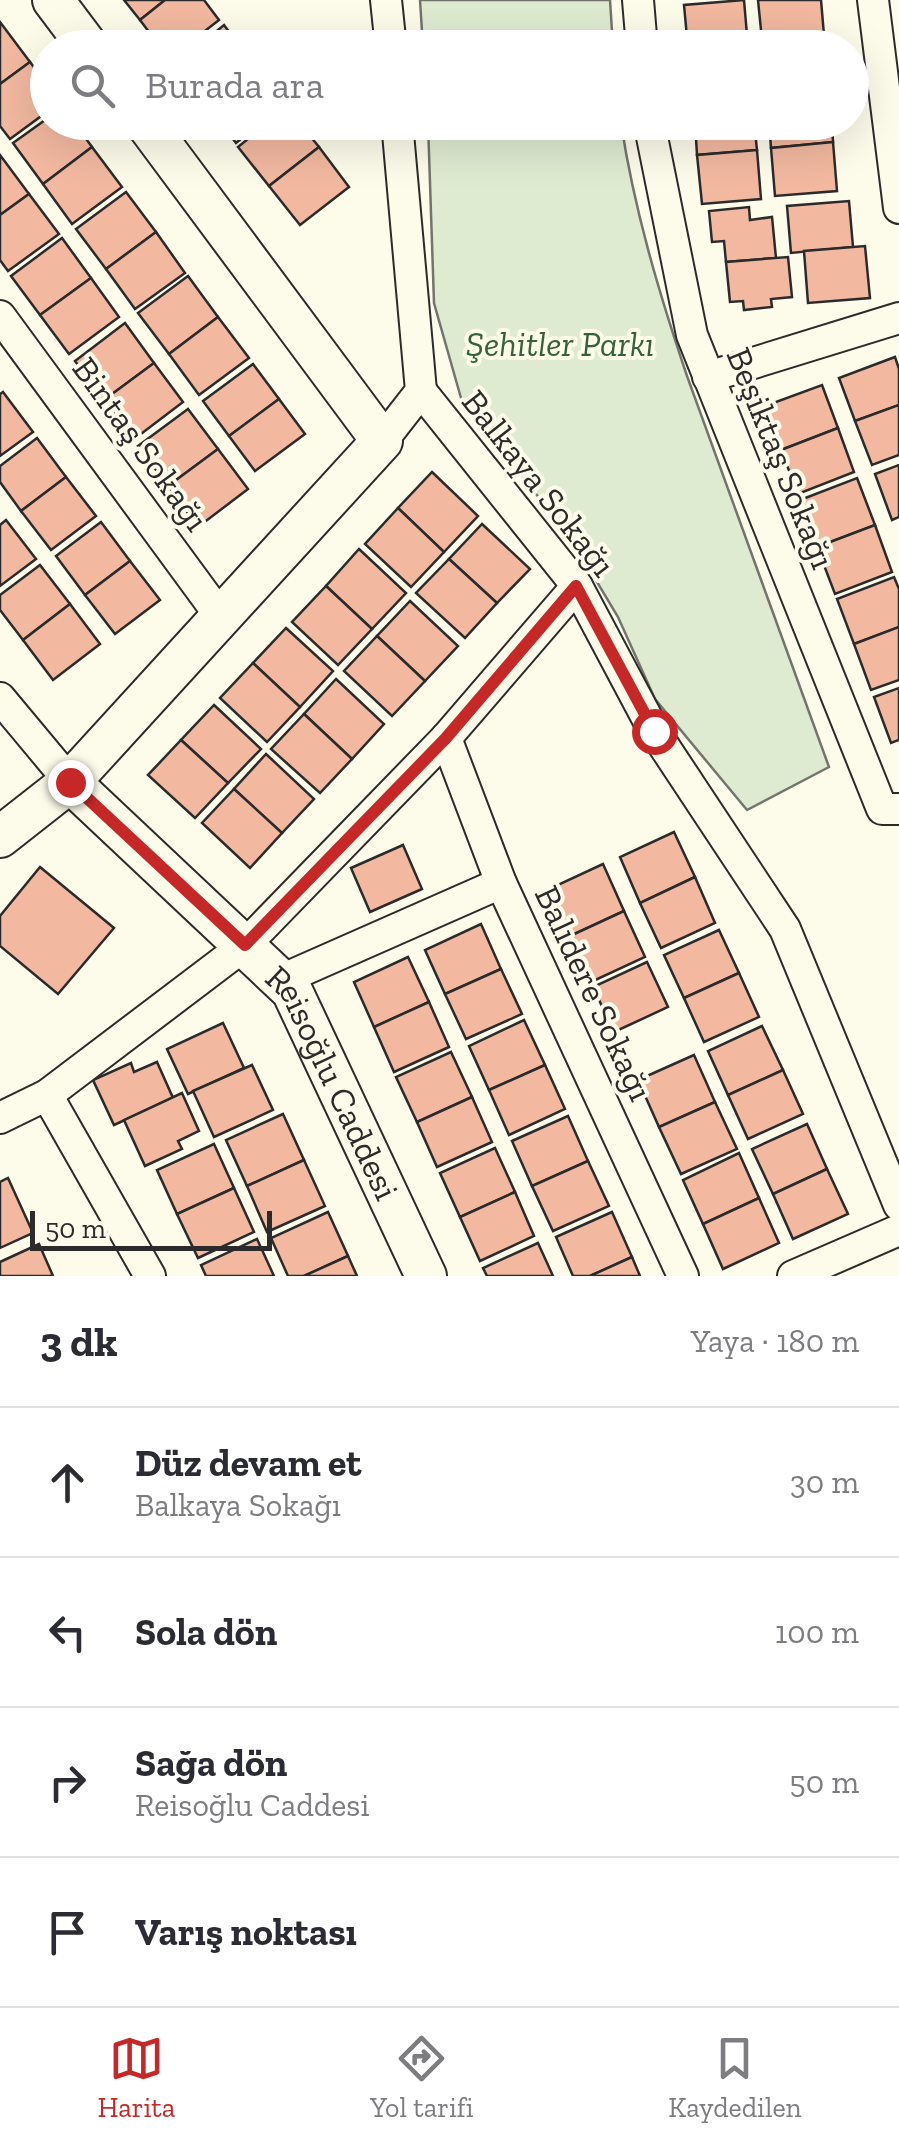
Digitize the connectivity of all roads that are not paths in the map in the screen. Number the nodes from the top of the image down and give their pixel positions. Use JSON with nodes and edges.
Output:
{"nodes":[{"id":1,"x":53,"y":0,"type":"edge"},
{"id":2,"x":386,"y":0,"type":"edge"},
{"id":3,"x":638,"y":0,"type":"edge"},
{"id":4,"x":873,"y":0,"type":"edge"},
{"id":5,"x":76,"y":30,"type":"edge"},
{"id":6,"x":389,"y":30,"type":"edge"},
{"id":7,"x":640,"y":30,"type":"edge"},
{"id":8,"x":158,"y":140,"type":"edge"},
{"id":9,"x":399,"y":140,"type":"edge"},
{"id":10,"x":653,"y":140,"type":"edge"},
{"id":11,"x":899,"y":208,"type":"edge"},
{"id":12,"x":0,"y":316,"type":"edge"},
{"id":13,"x":899,"y":318,"type":"edge"},
{"id":14,"x":708,"y":377,"type":"junction"},
{"id":15,"x":421,"y":391,"type":"junction"},
{"id":16,"x":382,"y":441,"type":"junction"},
{"id":17,"x":576,"y":586,"type":"junction"},
{"id":18,"x":221,"y":617,"type":"junction"},
{"id":19,"x":0,"y":698,"type":"edge"},
{"id":20,"x":446,"y":738,"type":"junction"},
{"id":21,"x":70,"y":782,"type":"junction"},
{"id":22,"x":890,"y":809,"type":"edge"},
{"id":23,"x":0,"y":837,"type":"edge"},
{"id":24,"x":502,"y":883,"type":"junction"},
{"id":25,"x":245,"y":945,"type":"junction"},
{"id":26,"x":280,"y":980,"type":"junction"},
{"id":27,"x":47,"y":1095,"type":"junction"},
{"id":28,"x":0,"y":1118,"type":"edge"},
{"id":29,"x":899,"y":1205,"type":"edge"},
{"id":30,"x":899,"y":1230,"type":"edge"},
{"id":31,"x":831,"y":1268,"type":"edge"},
{"id":32,"x":150,"y":1276,"type":"edge"},
{"id":33,"x":426,"y":1276,"type":"edge"},
{"id":34,"x":683,"y":1276,"type":"edge"},
{"id":35,"x":792,"y":1276,"type":"edge"}],
"edges":[{"from":1,"to":5,"type":"street"},
{"from":2,"to":6,"type":"street"},
{"from":3,"to":7,"type":"street"},
{"from":4,"to":11,"type":"street"},
{"from":8,"to":16,"type":"street"},
{"from":9,"to":15,"type":"street"},
{"from":10,"to":14,"type":"street","name":"Beşiktaş Sokağı"},
{"from":12,"to":18,"type":"street","name":"Bintaş Sokağı"},
{"from":13,"to":14,"type":"street"},
{"from":14,"to":22,"type":"street","name":"Beşiktaş Sokağı"},
{"from":15,"to":16,"type":"street"},
{"from":15,"to":17,"type":"street","name":"Balkaya Sokağı"},
{"from":16,"to":18,"type":"street"},
{"from":17,"to":20,"type":"street"},
{"from":17,"to":29,"type":"street","name":"Balkaya Sokağı"},
{"from":18,"to":21,"type":"street"},
{"from":19,"to":21,"type":"street","name":"Reisoğlu Caddesi"},
{"from":20,"to":24,"type":"street","name":"Balıdere Sokağı"},
{"from":20,"to":25,"type":"street"},
{"from":21,"to":23,"type":"street"},
{"from":21,"to":25,"type":"street","name":"Reisoğlu Caddesi"},
{"from":24,"to":26,"type":"street"},
{"from":24,"to":34,"type":"street","name":"Balıdere Sokağı"},
{"from":25,"to":26,"type":"street","name":"Reisoğlu Caddesi"},
{"from":25,"to":27,"type":"street"},
{"from":26,"to":33,"type":"street","name":"Reisoğlu Caddesi"},
{"from":27,"to":28,"type":"street"},
{"from":27,"to":32,"type":"street"},
{"from":30,"to":31,"type":"street"},
{"from":31,"to":35,"type":"street"}]}
